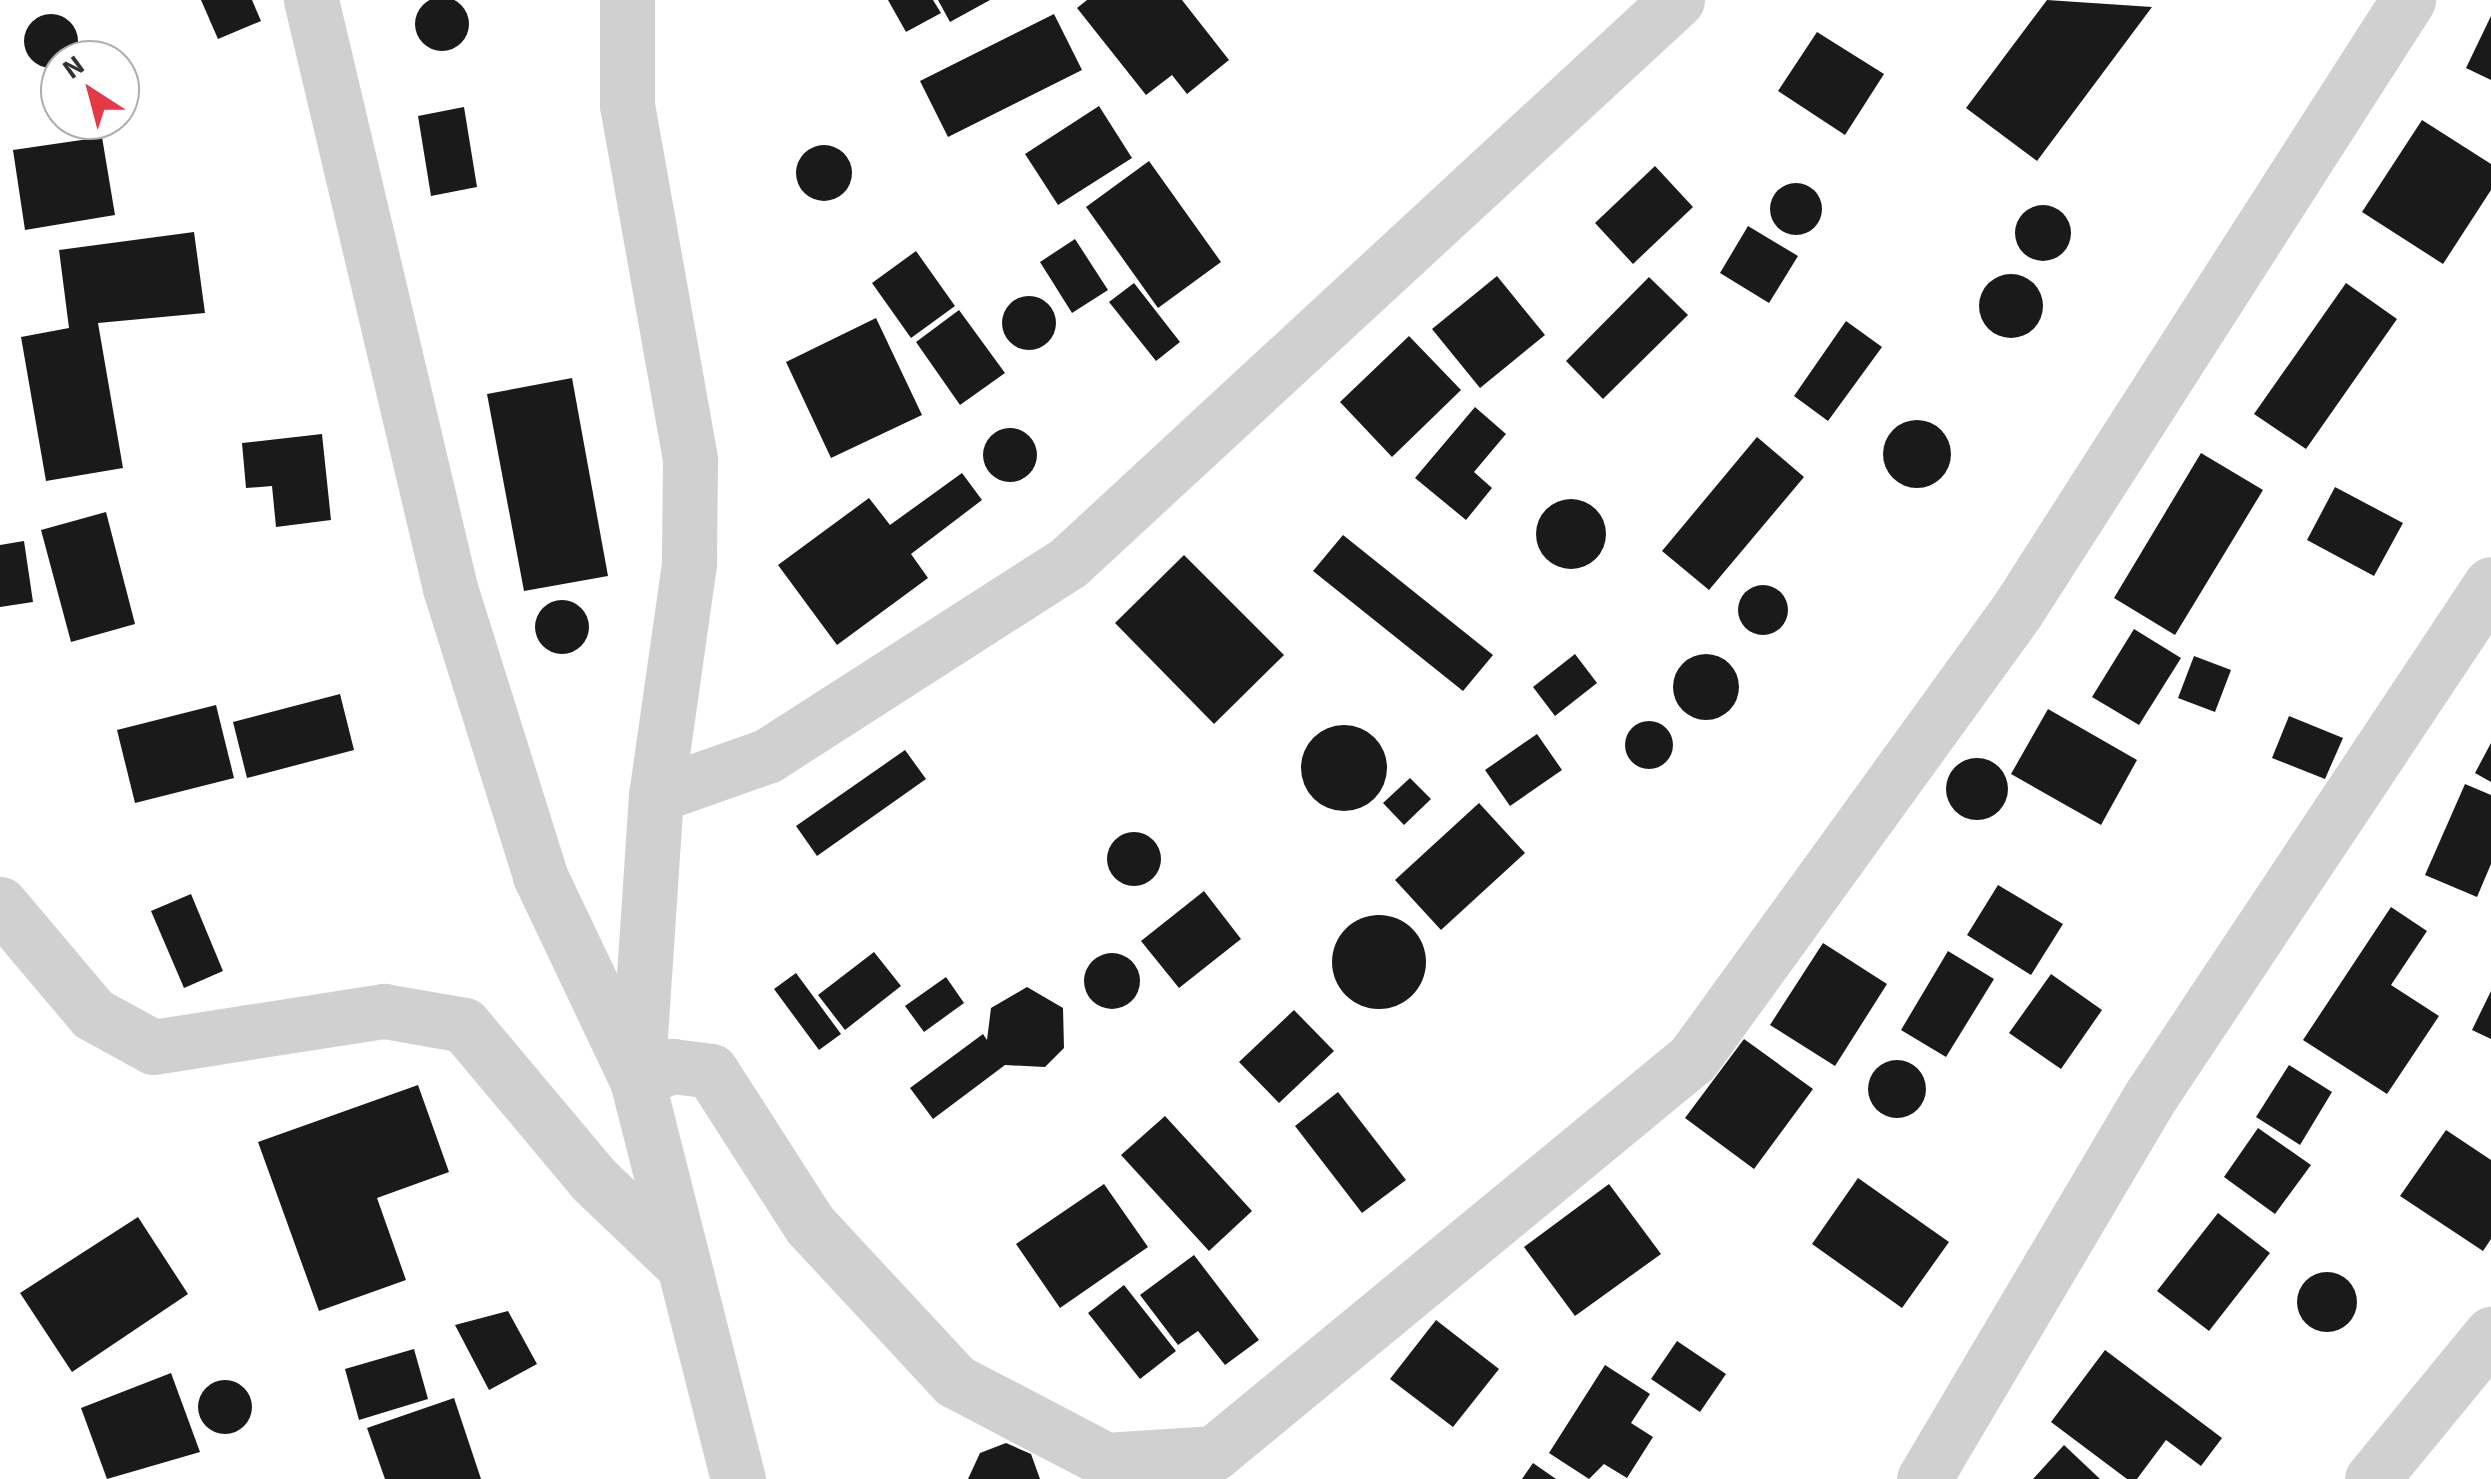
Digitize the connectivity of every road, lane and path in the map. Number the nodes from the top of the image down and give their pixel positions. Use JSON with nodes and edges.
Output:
{"nodes":[{"id":1,"x":311,"y":0,"type":"edge"},
{"id":2,"x":627,"y":0,"type":"edge"},
{"id":3,"x":1677,"y":0,"type":"edge"},
{"id":4,"x":2408,"y":0,"type":"edge"},
{"id":5,"x":2491,"y":584,"type":"edge"},
{"id":6,"x":656,"y":795,"type":"junction"},
{"id":7,"x":0,"y":904,"type":"edge"},
{"id":8,"x":637,"y":1080,"type":"junction"},
{"id":9,"x":682,"y":1265,"type":"junction"},
{"id":10,"x":2491,"y":1334,"type":"edge"},
{"id":11,"x":738,"y":1479,"type":"edge"},
{"id":12,"x":1924,"y":1479,"type":"edge"},
{"id":13,"x":2372,"y":1479,"type":"edge"}],
"edges":[{"from":1,"to":8,"type":"street"},
{"from":2,"to":6,"type":"street"},
{"from":3,"to":6,"type":"street"},
{"from":4,"to":8,"type":"street"},
{"from":5,"to":12,"type":"street"},
{"from":6,"to":8,"type":"street"},
{"from":7,"to":9,"type":"street"},
{"from":8,"to":9,"type":"street"},
{"from":9,"to":11,"type":"street"},
{"from":10,"to":13,"type":"street"}]}
